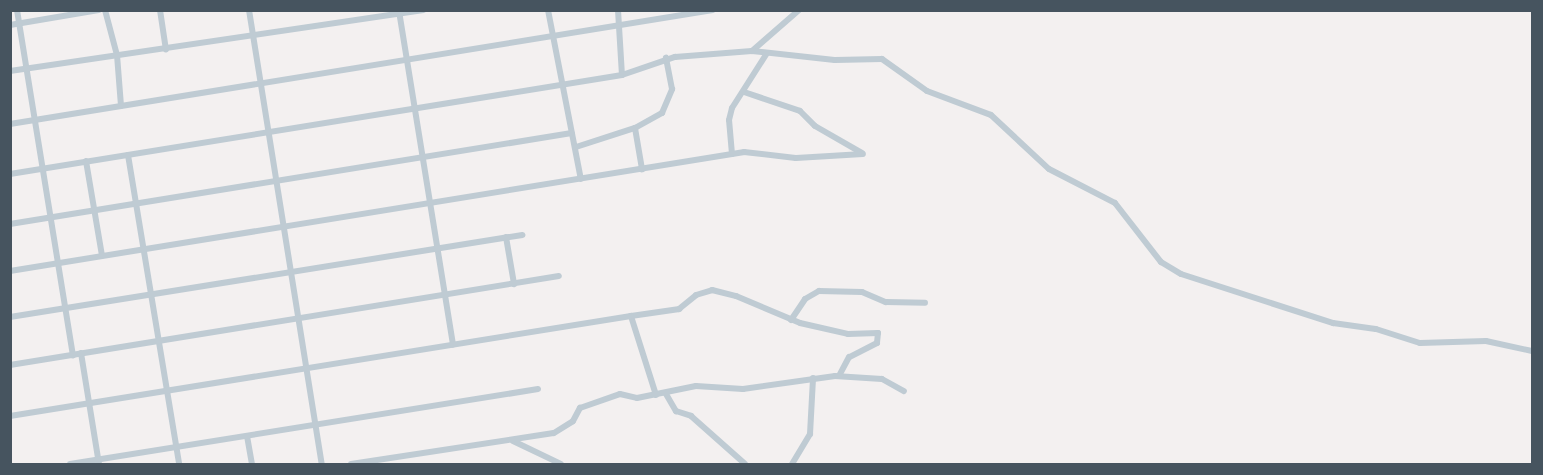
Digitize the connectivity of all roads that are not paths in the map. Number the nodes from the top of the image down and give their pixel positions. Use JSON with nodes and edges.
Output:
{"nodes":[{"id":1,"x":17,"y":10,"type":"edge"},
{"id":2,"x":99,"y":10,"type":"edge"},
{"id":3,"x":105,"y":10,"type":"edge"},
{"id":4,"x":160,"y":10,"type":"edge"},
{"id":5,"x":249,"y":10,"type":"edge"},
{"id":6,"x":424,"y":10,"type":"edge"},
{"id":7,"x":548,"y":10,"type":"edge"},
{"id":8,"x":618,"y":10,"type":"edge"},
{"id":9,"x":713,"y":10,"type":"edge"},
{"id":10,"x":799,"y":10,"type":"edge"},
{"id":11,"x":399,"y":12,"type":"edge"},
{"id":12,"x":20,"y":24,"type":"junction"},
{"id":13,"x":10,"y":25,"type":"edge"},
{"id":14,"x":616,"y":26,"type":"junction"},
{"id":15,"x":253,"y":33,"type":"junction"},
{"id":16,"x":554,"y":36,"type":"junction"},
{"id":17,"x":166,"y":50,"type":"junction"},
{"id":18,"x":752,"y":51,"type":"junction"},
{"id":19,"x":767,"y":52,"type":"junction"},
{"id":20,"x":117,"y":55,"type":"junction"},
{"id":21,"x":666,"y":58,"type":"junction"},
{"id":22,"x":407,"y":60,"type":"junction"},
{"id":23,"x":27,"y":69,"type":"junction"},
{"id":24,"x":10,"y":71,"type":"edge"},
{"id":25,"x":622,"y":75,"type":"junction"},
{"id":26,"x":260,"y":84,"type":"junction"},
{"id":27,"x":564,"y":84,"type":"junction"},
{"id":28,"x":744,"y":92,"type":"junction"},
{"id":29,"x":121,"y":106,"type":"junction"},
{"id":30,"x":415,"y":108,"type":"junction"},
{"id":31,"x":35,"y":120,"type":"junction"},
{"id":32,"x":10,"y":124,"type":"edge"},
{"id":33,"x":635,"y":128,"type":"junction"},
{"id":34,"x":268,"y":132,"type":"junction"},
{"id":35,"x":573,"y":133,"type":"junction"},
{"id":36,"x":576,"y":147,"type":"junction"},
{"id":37,"x":732,"y":154,"type":"junction"},
{"id":38,"x":128,"y":155,"type":"junction"},
{"id":39,"x":423,"y":157,"type":"junction"},
{"id":40,"x":86,"y":161,"type":"junction"},
{"id":41,"x":43,"y":168,"type":"junction"},
{"id":42,"x":642,"y":169,"type":"junction"},
{"id":43,"x":10,"y":174,"type":"edge"},
{"id":44,"x":581,"y":179,"type":"junction"},
{"id":45,"x":276,"y":181,"type":"junction"},
{"id":46,"x":136,"y":203,"type":"junction"},
{"id":47,"x":430,"y":203,"type":"junction"},
{"id":48,"x":94,"y":210,"type":"junction"},
{"id":49,"x":51,"y":217,"type":"junction"},
{"id":50,"x":10,"y":224,"type":"edge"},
{"id":51,"x":283,"y":227,"type":"junction"},
{"id":52,"x":522,"y":235,"type":"dead end"},
{"id":53,"x":506,"y":237,"type":"junction"},
{"id":54,"x":438,"y":248,"type":"junction"},
{"id":55,"x":144,"y":249,"type":"junction"},
{"id":56,"x":102,"y":256,"type":"junction"},
{"id":57,"x":58,"y":263,"type":"junction"},
{"id":58,"x":10,"y":271,"type":"edge"},
{"id":59,"x":290,"y":272,"type":"junction"},
{"id":60,"x":559,"y":276,"type":"dead end"},
{"id":61,"x":513,"y":284,"type":"junction"},
{"id":62,"x":151,"y":294,"type":"junction"},
{"id":63,"x":445,"y":295,"type":"junction"},
{"id":64,"x":925,"y":303,"type":"dead end"},
{"id":65,"x":66,"y":308,"type":"junction"},
{"id":66,"x":631,"y":316,"type":"junction"},
{"id":67,"x":10,"y":317,"type":"edge"},
{"id":68,"x":298,"y":318,"type":"junction"},
{"id":69,"x":791,"y":320,"type":"junction"},
{"id":70,"x":159,"y":341,"type":"junction"},
{"id":71,"x":453,"y":345,"type":"junction"},
{"id":72,"x":1533,"y":351,"type":"edge"},
{"id":73,"x":81,"y":353,"type":"junction"},
{"id":74,"x":73,"y":355,"type":"junction"},
{"id":75,"x":10,"y":365,"type":"edge"},
{"id":76,"x":306,"y":368,"type":"junction"},
{"id":77,"x":839,"y":376,"type":"junction"},
{"id":78,"x":813,"y":378,"type":"junction"},
{"id":79,"x":538,"y":389,"type":"dead end"},
{"id":80,"x":167,"y":391,"type":"junction"},
{"id":81,"x":904,"y":391,"type":"dead end"},
{"id":82,"x":666,"y":394,"type":"junction"},
{"id":83,"x":656,"y":395,"type":"junction"},
{"id":84,"x":89,"y":403,"type":"junction"},
{"id":85,"x":10,"y":416,"type":"edge"},
{"id":86,"x":315,"y":425,"type":"junction"},
{"id":87,"x":247,"y":436,"type":"junction"},
{"id":88,"x":512,"y":440,"type":"junction"},
{"id":89,"x":176,"y":447,"type":"junction"},
{"id":90,"x":99,"y":462,"type":"edge"},
{"id":91,"x":375,"y":462,"type":"edge"},
{"id":92,"x":70,"y":465,"type":"edge"},
{"id":93,"x":179,"y":465,"type":"edge"},
{"id":94,"x":252,"y":465,"type":"edge"},
{"id":95,"x":322,"y":465,"type":"edge"},
{"id":96,"x":351,"y":465,"type":"edge"},
{"id":97,"x":561,"y":465,"type":"edge"},
{"id":98,"x":745,"y":465,"type":"edge"},
{"id":99,"x":792,"y":465,"type":"edge"}],
"edges":[{"from":1,"to":12,"type":"street"},
{"from":2,"to":12,"type":"street"},
{"from":3,"to":20,"type":"street"},
{"from":4,"to":17,"type":"street"},
{"from":5,"to":15,"type":"street"},
{"from":6,"to":11,"type":"street"},
{"from":7,"to":16,"type":"street"},
{"from":8,"to":14,"type":"street"},
{"from":9,"to":14,"type":"street"},
{"from":10,"to":18,"type":"street"},
{"from":11,"to":15,"type":"street"},
{"from":11,"to":22,"type":"street"},
{"from":12,"to":13,"type":"street"},
{"from":12,"to":23,"type":"street"},
{"from":14,"to":16,"type":"street"},
{"from":14,"to":25,"type":"street"},
{"from":15,"to":17,"type":"street"},
{"from":15,"to":26,"type":"street"},
{"from":16,"to":22,"type":"street"},
{"from":16,"to":27,"type":"street"},
{"from":17,"to":20,"type":"street"},
{"from":18,"to":19,"type":"street"},
{"from":18,"to":21,"type":"street"},
{"from":19,"to":28,"type":"street"},
{"from":19,"to":72,"type":"street"},
{"from":20,"to":23,"type":"street"},
{"from":20,"to":29,"type":"street"},
{"from":21,"to":25,"type":"street"},
{"from":21,"to":33,"type":"street"},
{"from":22,"to":26,"type":"street"},
{"from":22,"to":30,"type":"street"},
{"from":23,"to":24,"type":"street"},
{"from":23,"to":31,"type":"street"},
{"from":25,"to":27,"type":"street"},
{"from":26,"to":29,"type":"street"},
{"from":26,"to":34,"type":"street"},
{"from":27,"to":30,"type":"street"},
{"from":27,"to":35,"type":"street"},
{"from":28,"to":37,"type":"street"},
{"from":28,"to":37,"type":"street"},
{"from":29,"to":31,"type":"street"},
{"from":30,"to":34,"type":"street"},
{"from":30,"to":39,"type":"street"},
{"from":31,"to":32,"type":"street"},
{"from":31,"to":41,"type":"street"},
{"from":33,"to":36,"type":"street"},
{"from":33,"to":42,"type":"street"},
{"from":34,"to":38,"type":"street"},
{"from":34,"to":45,"type":"street"},
{"from":35,"to":36,"type":"street"},
{"from":35,"to":39,"type":"street"},
{"from":36,"to":44,"type":"street"},
{"from":37,"to":42,"type":"street"},
{"from":38,"to":40,"type":"street"},
{"from":38,"to":46,"type":"street"},
{"from":39,"to":45,"type":"street"},
{"from":39,"to":47,"type":"street"},
{"from":40,"to":41,"type":"street"},
{"from":40,"to":48,"type":"street"},
{"from":41,"to":43,"type":"street"},
{"from":41,"to":49,"type":"street"},
{"from":42,"to":44,"type":"street"},
{"from":44,"to":47,"type":"street"},
{"from":45,"to":46,"type":"street"},
{"from":45,"to":51,"type":"street"},
{"from":46,"to":48,"type":"street"},
{"from":46,"to":55,"type":"street"},
{"from":47,"to":51,"type":"street"},
{"from":47,"to":54,"type":"street"},
{"from":48,"to":49,"type":"street"},
{"from":48,"to":56,"type":"street"},
{"from":49,"to":50,"type":"street"},
{"from":49,"to":57,"type":"street"},
{"from":51,"to":55,"type":"street"},
{"from":51,"to":59,"type":"street"},
{"from":52,"to":53,"type":"street"},
{"from":53,"to":54,"type":"street"},
{"from":53,"to":61,"type":"street"},
{"from":54,"to":59,"type":"street"},
{"from":54,"to":63,"type":"street"},
{"from":55,"to":56,"type":"street"},
{"from":55,"to":62,"type":"street"},
{"from":56,"to":57,"type":"street"},
{"from":57,"to":58,"type":"street"},
{"from":57,"to":65,"type":"street"},
{"from":59,"to":62,"type":"street"},
{"from":59,"to":68,"type":"street"},
{"from":60,"to":61,"type":"street"},
{"from":61,"to":63,"type":"street"},
{"from":62,"to":65,"type":"street"},
{"from":62,"to":70,"type":"street"},
{"from":63,"to":68,"type":"street"},
{"from":63,"to":71,"type":"street"},
{"from":64,"to":69,"type":"street"},
{"from":65,"to":67,"type":"street"},
{"from":65,"to":74,"type":"street"},
{"from":66,"to":69,"type":"street"},
{"from":66,"to":71,"type":"street"},
{"from":66,"to":83,"type":"street"},
{"from":68,"to":70,"type":"street"},
{"from":68,"to":76,"type":"street"},
{"from":69,"to":77,"type":"street"},
{"from":70,"to":73,"type":"street"},
{"from":70,"to":80,"type":"street"},
{"from":71,"to":76,"type":"street"},
{"from":73,"to":74,"type":"street"},
{"from":73,"to":84,"type":"street"},
{"from":74,"to":75,"type":"street"},
{"from":76,"to":80,"type":"street"},
{"from":76,"to":86,"type":"street"},
{"from":77,"to":78,"type":"street"},
{"from":77,"to":81,"type":"street"},
{"from":78,"to":82,"type":"street"},
{"from":78,"to":99,"type":"street"},
{"from":79,"to":86,"type":"street"},
{"from":80,"to":84,"type":"street"},
{"from":80,"to":89,"type":"street"},
{"from":82,"to":83,"type":"street"},
{"from":82,"to":98,"type":"street"},
{"from":83,"to":88,"type":"street"},
{"from":84,"to":85,"type":"street"},
{"from":84,"to":90,"type":"street"},
{"from":86,"to":87,"type":"street"},
{"from":86,"to":95,"type":"street"},
{"from":87,"to":89,"type":"street"},
{"from":87,"to":94,"type":"street"},
{"from":88,"to":91,"type":"street"},
{"from":88,"to":97,"type":"street"},
{"from":89,"to":90,"type":"street"},
{"from":89,"to":93,"type":"street"},
{"from":90,"to":92,"type":"street"},
{"from":91,"to":96,"type":"street"}]}
